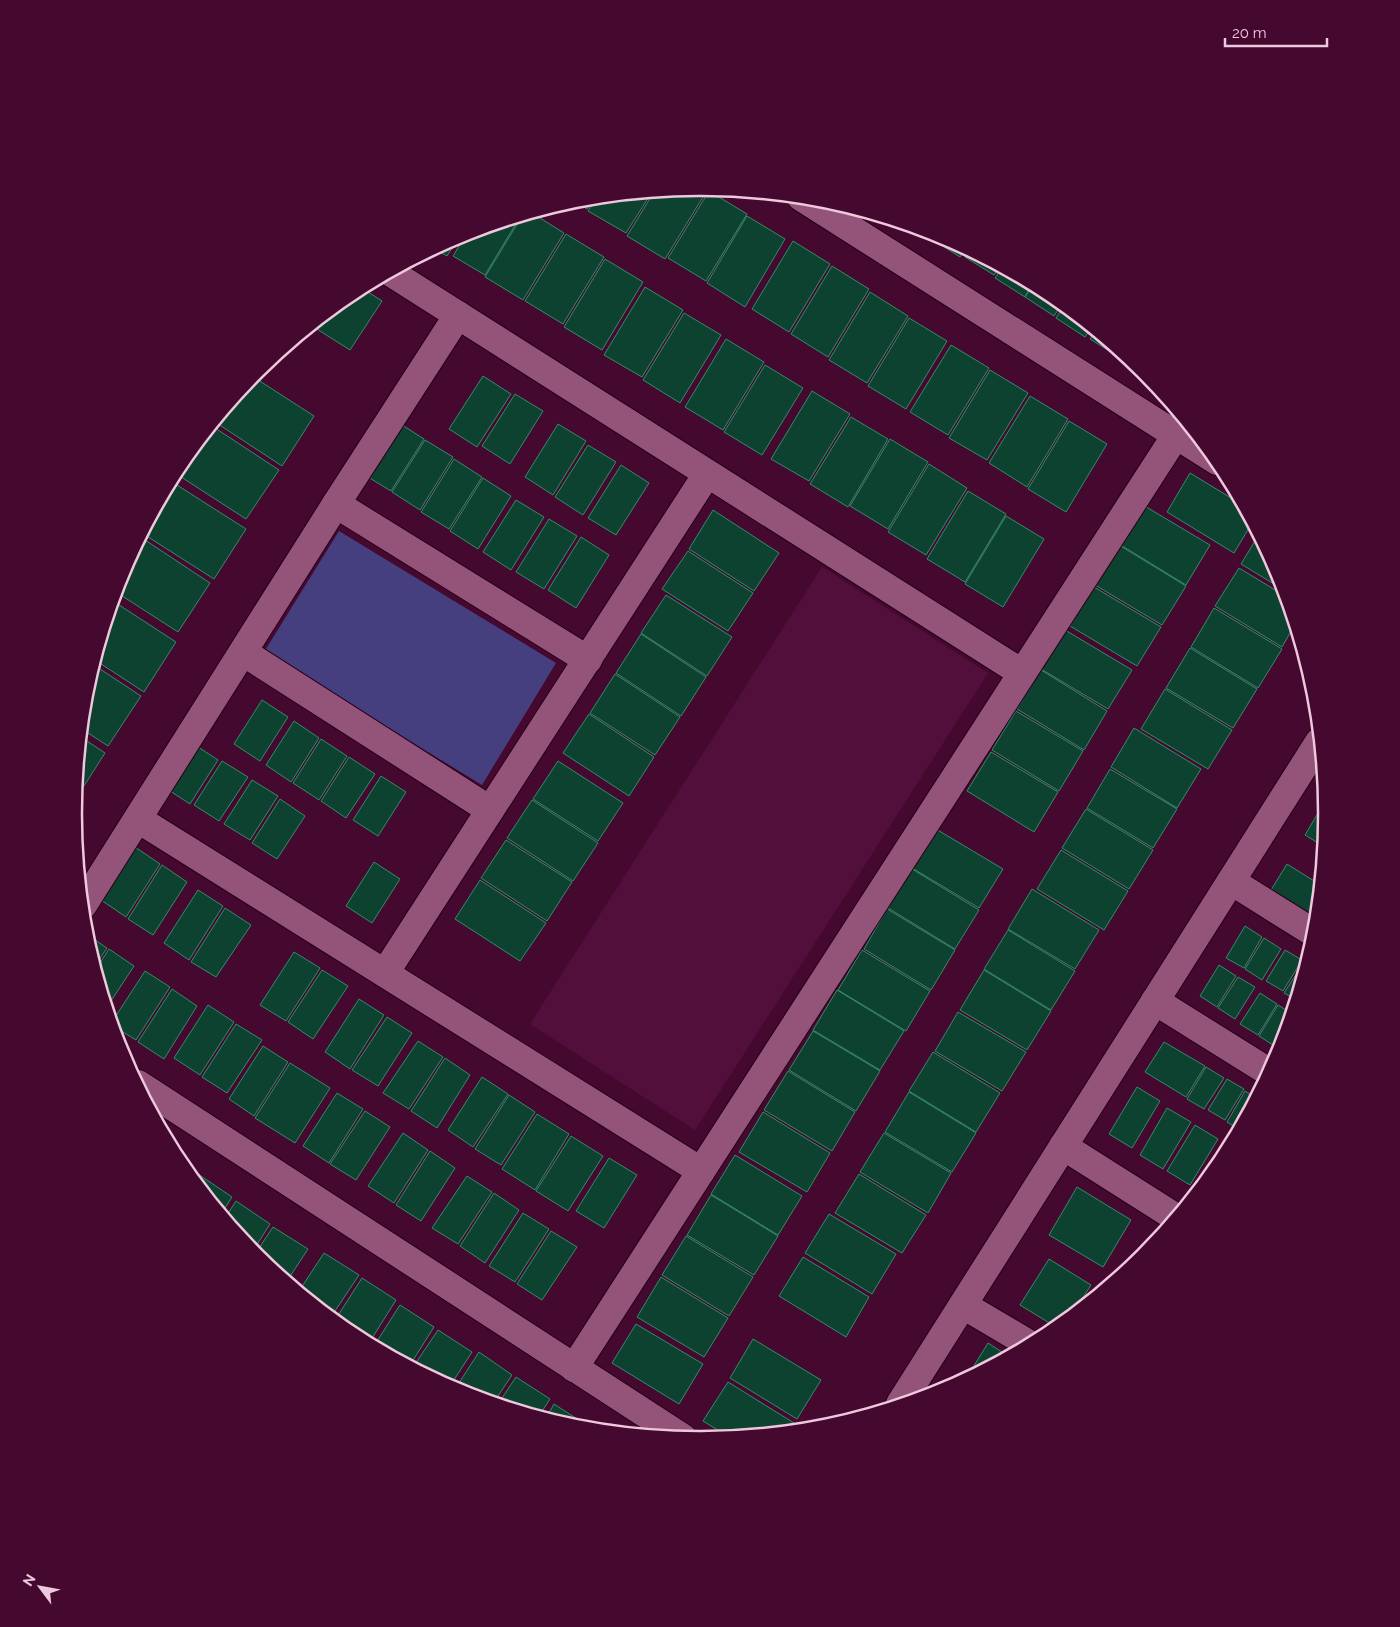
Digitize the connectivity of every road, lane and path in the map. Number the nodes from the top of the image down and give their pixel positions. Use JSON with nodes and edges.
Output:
{"nodes":[{"id":1,"x":818,"y":208,"type":"edge"},
{"id":2,"x":396,"y":276,"type":"edge"},
{"id":3,"x":458,"y":315,"type":"junction"},
{"id":4,"x":1176,"y":435,"type":"junction"},
{"id":5,"x":1198,"y":449,"type":"edge"},
{"id":6,"x":707,"y":474,"type":"junction"},
{"id":7,"x":336,"y":504,"type":"junction"},
{"id":8,"x":243,"y":652,"type":"junction"},
{"id":9,"x":588,"y":660,"type":"junction"},
{"id":10,"x":1022,"y":674,"type":"junction"},
{"id":11,"x":1314,"y":750,"type":"edge"},
{"id":12,"x":490,"y":810,"type":"junction"},
{"id":13,"x":138,"y":819,"type":"junction"},
{"id":14,"x":1231,"y":881,"type":"junction"},
{"id":15,"x":88,"y":897,"type":"edge"},
{"id":16,"x":1307,"y":929,"type":"edge"},
{"id":17,"x":385,"y":973,"type":"junction"},
{"id":18,"x":1155,"y":1001,"type":"junction"},
{"id":19,"x":1262,"y":1068,"type":"edge"},
{"id":20,"x":148,"y":1090,"type":"edge"},
{"id":21,"x":1063,"y":1146,"type":"junction"},
{"id":22,"x":702,"y":1171,"type":"junction"},
{"id":23,"x":1170,"y":1214,"type":"edge"},
{"id":24,"x":963,"y":1304,"type":"junction"},
{"id":25,"x":1022,"y":1340,"type":"edge"},
{"id":26,"x":574,"y":1368,"type":"junction"},
{"id":27,"x":906,"y":1395,"type":"edge"},
{"id":28,"x":671,"y":1430,"type":"edge"}],
"edges":[{"from":1,"to":4,"type":"street"},
{"from":2,"to":3,"type":"street"},
{"from":3,"to":6,"type":"street"},
{"from":3,"to":7,"type":"street"},
{"from":4,"to":5,"type":"street"},
{"from":4,"to":10,"type":"street"},
{"from":6,"to":9,"type":"street"},
{"from":6,"to":10,"type":"street"},
{"from":7,"to":8,"type":"street"},
{"from":7,"to":9,"type":"street"},
{"from":8,"to":12,"type":"street"},
{"from":8,"to":13,"type":"street"},
{"from":9,"to":12,"type":"street"},
{"from":10,"to":22,"type":"street"},
{"from":11,"to":14,"type":"street"},
{"from":12,"to":17,"type":"street"},
{"from":13,"to":15,"type":"street"},
{"from":13,"to":17,"type":"street"},
{"from":14,"to":16,"type":"street"},
{"from":14,"to":18,"type":"street"},
{"from":17,"to":22,"type":"street"},
{"from":18,"to":19,"type":"street"},
{"from":18,"to":21,"type":"street"},
{"from":20,"to":26,"type":"street"},
{"from":21,"to":23,"type":"street"},
{"from":21,"to":24,"type":"street"},
{"from":22,"to":26,"type":"street"},
{"from":24,"to":25,"type":"street"},
{"from":24,"to":27,"type":"street"},
{"from":26,"to":28,"type":"street"}]}
